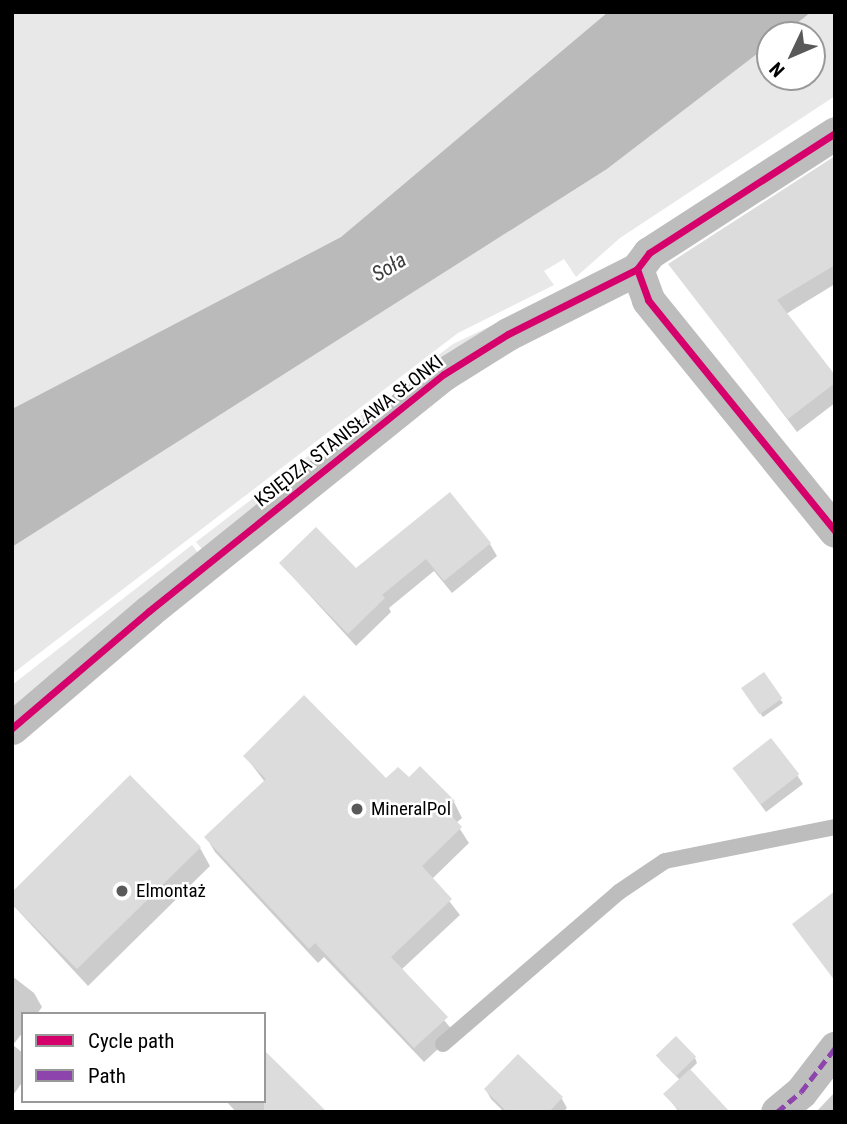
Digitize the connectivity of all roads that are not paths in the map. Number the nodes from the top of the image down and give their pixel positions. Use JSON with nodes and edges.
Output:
{"nodes":[{"id":1,"x":835,"y":133,"type":"edge"},
{"id":2,"x":637,"y":269,"type":"junction"},
{"id":3,"x":835,"y":531,"type":"edge"},
{"id":4,"x":12,"y":728,"type":"edge"},
{"id":5,"x":835,"y":827,"type":"edge"},
{"id":6,"x":443,"y":1044,"type":"dead end"},
{"id":7,"x":835,"y":1048,"type":"edge"},
{"id":8,"x":777,"y":1112,"type":"edge"}],
"edges":[{"from":1,"to":2,"type":"street","name":"KSIĘDZA STANISŁAWA SŁONKI"},
{"from":2,"to":3,"type":"street"},
{"from":2,"to":4,"type":"street","name":"KSIĘDZA STANISŁAWA SŁONKI"},
{"from":5,"to":6,"type":"lane"},
{"from":7,"to":8,"type":"street"}]}
